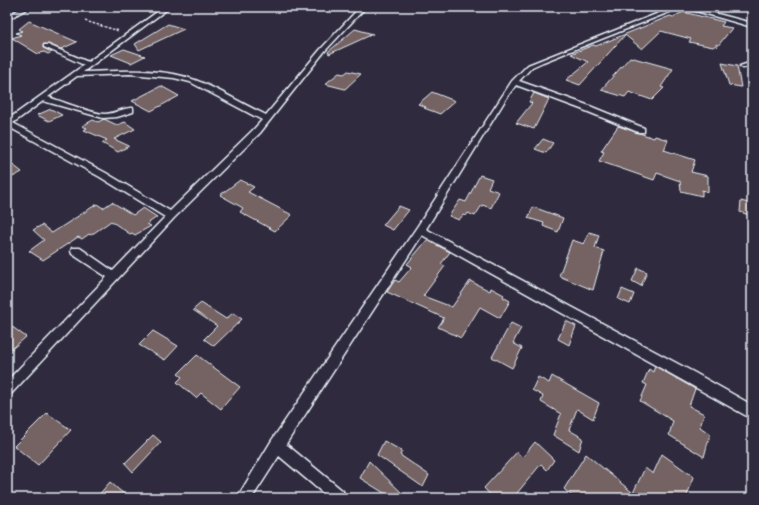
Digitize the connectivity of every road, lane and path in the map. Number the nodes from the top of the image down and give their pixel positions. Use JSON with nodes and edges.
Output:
{"nodes":[{"id":1,"x":27,"y":7,"type":"edge"},
{"id":2,"x":167,"y":7,"type":"edge"},
{"id":3,"x":363,"y":7,"type":"edge"},
{"id":4,"x":659,"y":7,"type":"edge"},
{"id":5,"x":685,"y":7,"type":"edge"},
{"id":6,"x":675,"y":8,"type":"edge"},
{"id":7,"x":7,"y":18,"type":"edge"},
{"id":8,"x":86,"y":22,"type":"dead end"},
{"id":9,"x":752,"y":25,"type":"edge"},
{"id":10,"x":130,"y":34,"type":"junction"},
{"id":11,"x":46,"y":46,"type":"dead end"},
{"id":12,"x":88,"y":64,"type":"junction"},
{"id":13,"x":752,"y":64,"type":"edge"},
{"id":14,"x":743,"y":66,"type":"dead end"},
{"id":15,"x":76,"y":74,"type":"junction"},
{"id":16,"x":514,"y":82,"type":"junction"},
{"id":17,"x":42,"y":98,"type":"junction"},
{"id":18,"x":130,"y":110,"type":"dead end"},
{"id":19,"x":267,"y":119,"type":"junction"},
{"id":20,"x":7,"y":124,"type":"edge"},
{"id":21,"x":641,"y":130,"type":"dead end"},
{"id":22,"x":171,"y":216,"type":"junction"},
{"id":23,"x":420,"y":230,"type":"junction"},
{"id":24,"x":76,"y":251,"type":"dead end"},
{"id":25,"x":113,"y":276,"type":"junction"},
{"id":26,"x":7,"y":390,"type":"edge"},
{"id":27,"x":752,"y":412,"type":"edge"},
{"id":28,"x":278,"y":445,"type":"junction"},
{"id":29,"x":338,"y":496,"type":"dead end"},
{"id":30,"x":244,"y":498,"type":"edge"}],
"edges":[{"from":1,"to":7,"type":"street"},
{"from":2,"to":10,"type":"street"},
{"from":3,"to":19,"type":"street"},
{"from":4,"to":6,"type":"street"},
{"from":5,"to":9,"type":"street"},
{"from":6,"to":16,"type":"street"},
{"from":8,"to":10,"type":"path"},
{"from":10,"to":12,"type":"street"},
{"from":11,"to":12,"type":"street"},
{"from":12,"to":15,"type":"street"},
{"from":13,"to":14,"type":"street"},
{"from":15,"to":17,"type":"street"},
{"from":15,"to":19,"type":"street"},
{"from":16,"to":21,"type":"street"},
{"from":16,"to":23,"type":"street"},
{"from":17,"to":18,"type":"street"},
{"from":17,"to":20,"type":"street"},
{"from":19,"to":22,"type":"street"},
{"from":20,"to":22,"type":"street"},
{"from":22,"to":25,"type":"street"},
{"from":23,"to":27,"type":"street"},
{"from":23,"to":28,"type":"street"},
{"from":24,"to":25,"type":"street"},
{"from":25,"to":26,"type":"street"},
{"from":28,"to":29,"type":"street"},
{"from":28,"to":30,"type":"street"}]}
